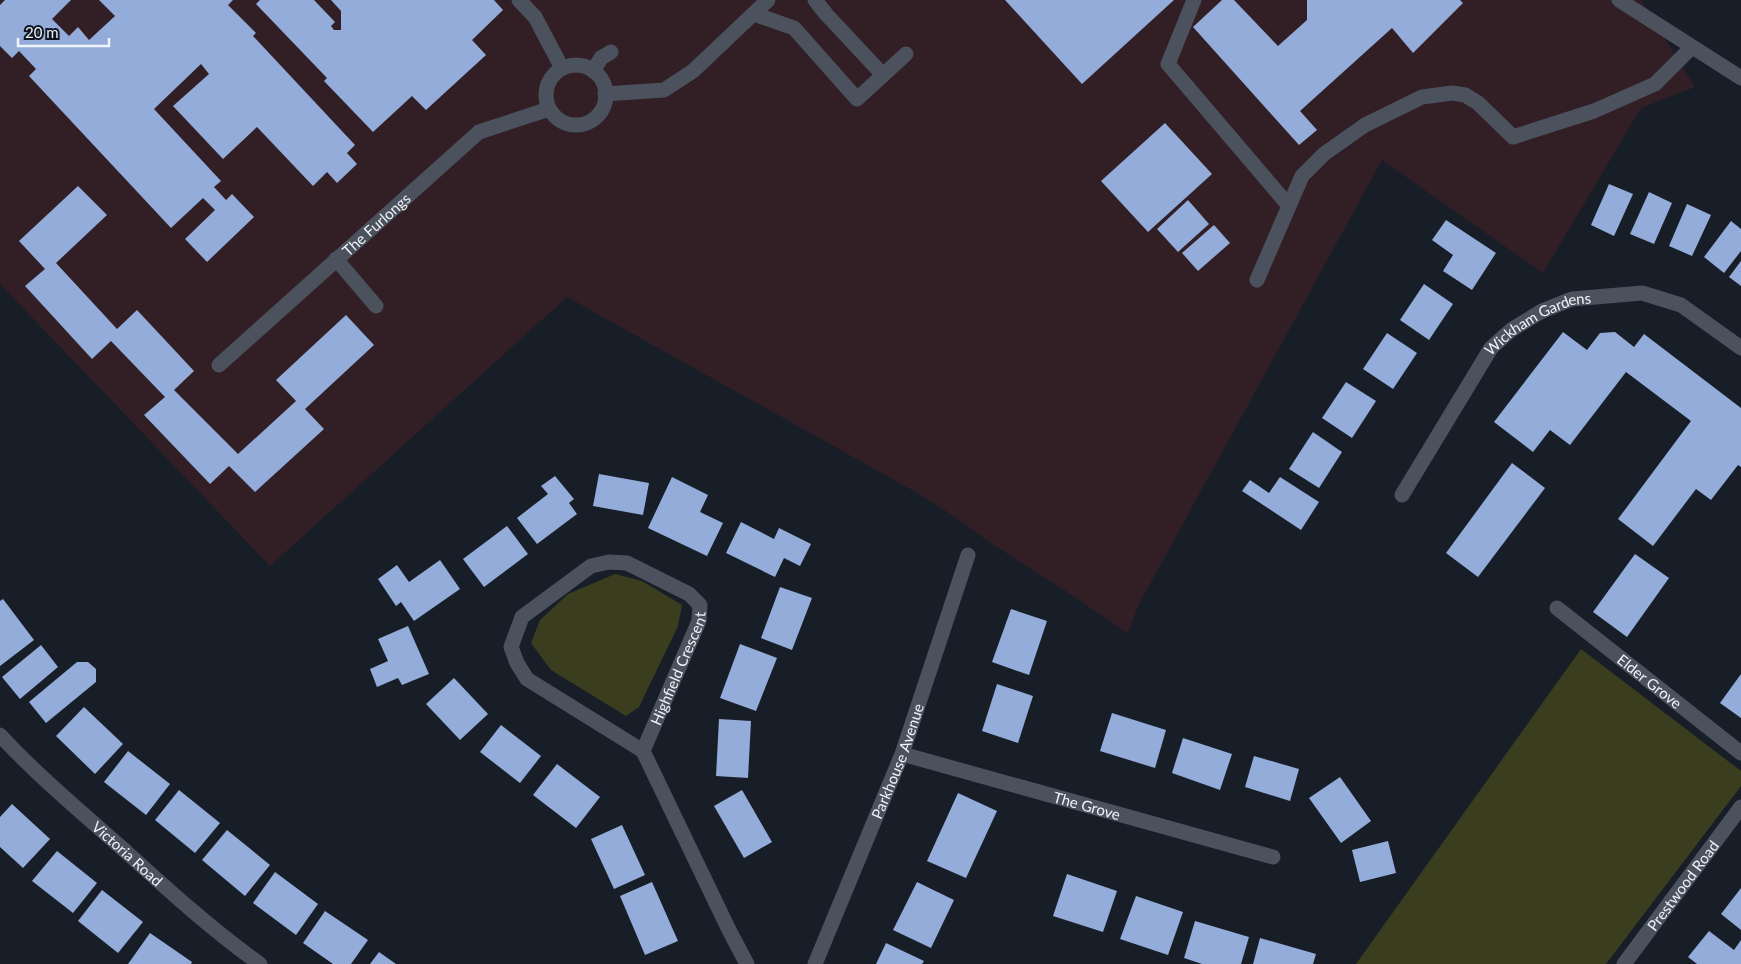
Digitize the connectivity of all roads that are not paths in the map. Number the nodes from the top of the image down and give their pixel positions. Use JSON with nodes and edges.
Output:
{"nodes":[{"id":1,"x":519,"y":0,"type":"edge"},
{"id":2,"x":768,"y":0,"type":"edge"},
{"id":3,"x":816,"y":0,"type":"edge"},
{"id":4,"x":1194,"y":0,"type":"edge"},
{"id":5,"x":1619,"y":0,"type":"edge"},
{"id":6,"x":754,"y":14,"type":"junction"},
{"id":7,"x":1692,"y":46,"type":"junction"},
{"id":8,"x":611,"y":52,"type":"dead end"},
{"id":9,"x":906,"y":54,"type":"dead end"},
{"id":10,"x":562,"y":68,"type":"junction"},
{"id":11,"x":593,"y":71,"type":"junction"},
{"id":12,"x":883,"y":75,"type":"junction"},
{"id":13,"x":1741,"y":78,"type":"edge"},
{"id":14,"x":605,"y":94,"type":"junction"},
{"id":15,"x":549,"y":109,"type":"junction"},
{"id":16,"x":1289,"y":206,"type":"junction"},
{"id":17,"x":336,"y":259,"type":"junction"},
{"id":18,"x":1257,"y":280,"type":"dead end"},
{"id":19,"x":376,"y":306,"type":"dead end"},
{"id":20,"x":1741,"y":348,"type":"edge"},
{"id":21,"x":219,"y":365,"type":"dead end"},
{"id":22,"x":1402,"y":495,"type":"dead end"},
{"id":23,"x":968,"y":555,"type":"dead end"},
{"id":24,"x":1557,"y":608,"type":"dead end"},
{"id":25,"x":0,"y":735,"type":"edge"},
{"id":26,"x":643,"y":751,"type":"junction"},
{"id":27,"x":1741,"y":753,"type":"edge"},
{"id":28,"x":902,"y":754,"type":"junction"},
{"id":29,"x":1741,"y":807,"type":"edge"},
{"id":30,"x":1272,"y":857,"type":"dead end"},
{"id":31,"x":260,"y":964,"type":"edge"},
{"id":32,"x":747,"y":964,"type":"edge"},
{"id":33,"x":815,"y":964,"type":"edge"},
{"id":34,"x":1624,"y":964,"type":"edge"}],
"edges":[{"from":1,"to":10,"type":"street"},
{"from":2,"to":6,"type":"street"},
{"from":3,"to":12,"type":"street"},
{"from":4,"to":16,"type":"street"},
{"from":5,"to":7,"type":"street"},
{"from":6,"to":12,"type":"street"},
{"from":6,"to":14,"type":"street"},
{"from":7,"to":13,"type":"street"},
{"from":7,"to":16,"type":"street"},
{"from":8,"to":11,"type":"street"},
{"from":9,"to":12,"type":"street"},
{"from":10,"to":11,"type":"street"},
{"from":10,"to":15,"type":"street"},
{"from":11,"to":14,"type":"street"},
{"from":14,"to":15,"type":"street"},
{"from":15,"to":17,"type":"street","name":"The Furlongs"},
{"from":16,"to":18,"type":"street"},
{"from":17,"to":19,"type":"street"},
{"from":17,"to":21,"type":"street","name":"The Furlongs"},
{"from":20,"to":22,"type":"street","name":"Wickham Gardens"},
{"from":23,"to":28,"type":"street","name":"Parkhouse Avenue"},
{"from":24,"to":27,"type":"street","name":"Elder Grove"},
{"from":25,"to":31,"type":"street","name":"Victoria Road"},
{"from":26,"to":26,"type":"street","name":"Highfield Crescent"},
{"from":26,"to":32,"type":"street"},
{"from":28,"to":30,"type":"street","name":"The Grove"},
{"from":28,"to":33,"type":"street","name":"Parkhouse Avenue"},
{"from":29,"to":34,"type":"street","name":"Prestwood Road"}]}
